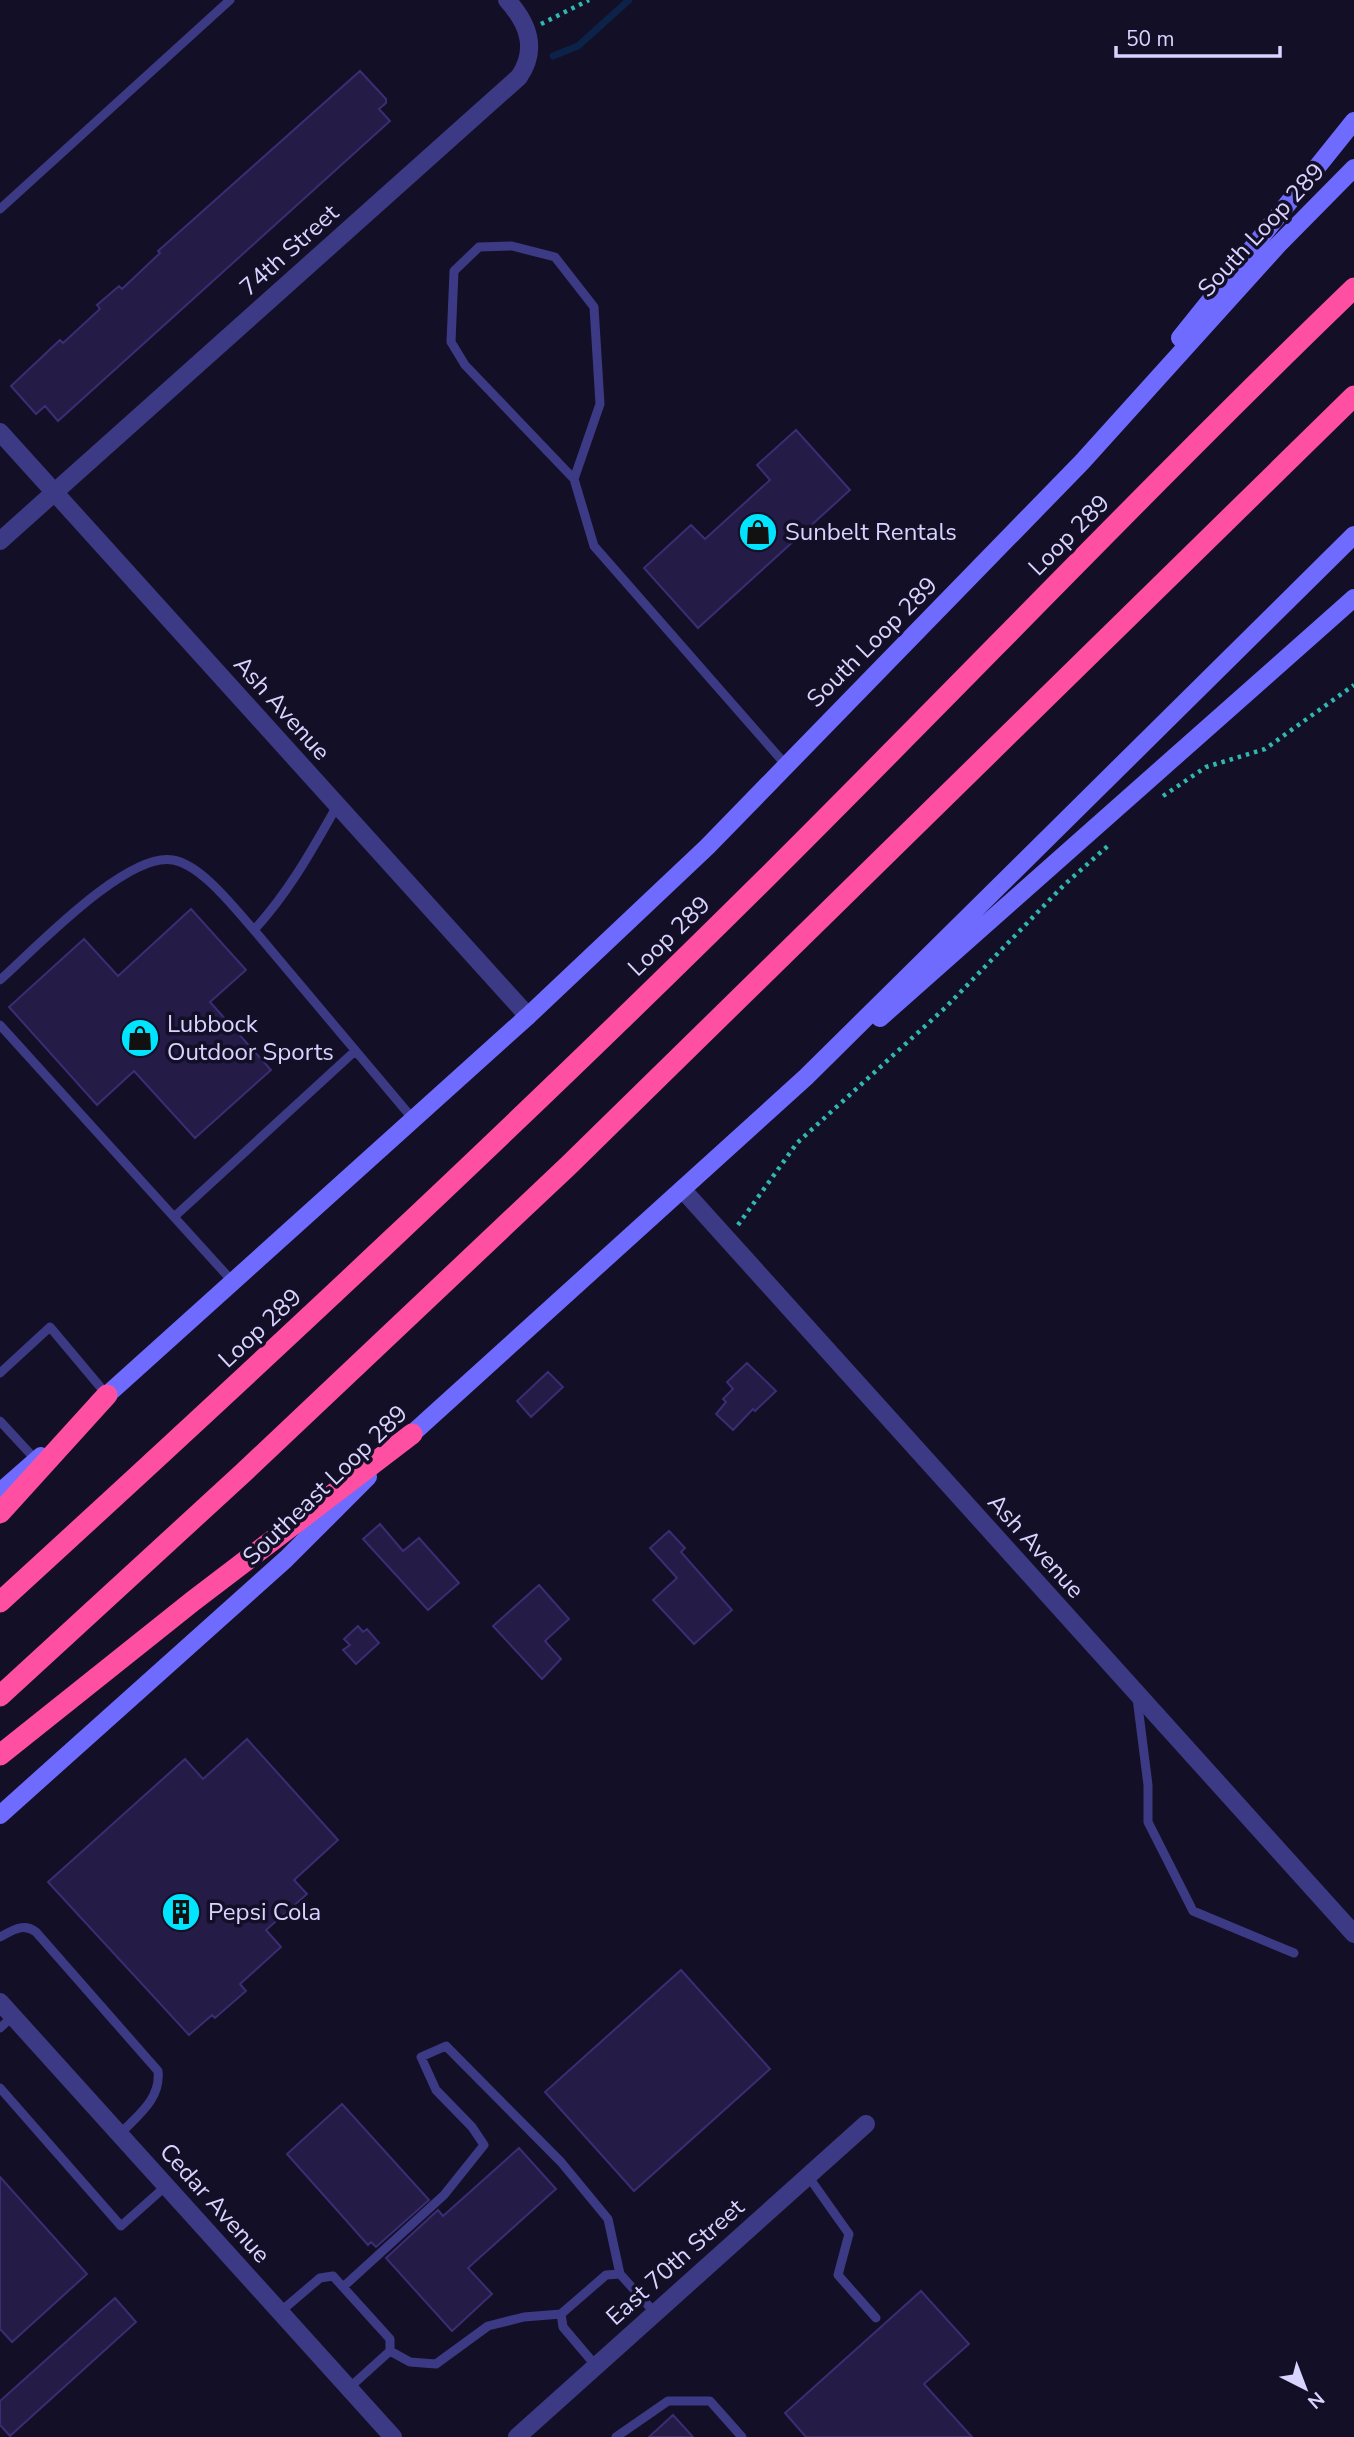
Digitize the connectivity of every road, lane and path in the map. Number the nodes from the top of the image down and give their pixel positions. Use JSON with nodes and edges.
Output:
{"nodes":[{"id":1,"x":230,"y":0,"type":"edge"},
{"id":2,"x":506,"y":0,"type":"edge"},
{"id":3,"x":589,"y":0,"type":"edge"},
{"id":4,"x":528,"y":30,"type":"junction"},
{"id":5,"x":1354,"y":121,"type":"edge"},
{"id":6,"x":1354,"y":168,"type":"edge"},
{"id":7,"x":0,"y":209,"type":"edge"},
{"id":8,"x":1354,"y":288,"type":"edge"},
{"id":9,"x":1354,"y":396,"type":"edge"},
{"id":10,"x":0,"y":432,"type":"edge"},
{"id":11,"x":1082,"y":462,"type":"junction"},
{"id":12,"x":574,"y":480,"type":"junction"},
{"id":13,"x":55,"y":492,"type":"junction"},
{"id":14,"x":1354,"y":534,"type":"edge"},
{"id":15,"x":0,"y":541,"type":"edge"},
{"id":16,"x":1354,"y":598,"type":"edge"},
{"id":17,"x":1354,"y":685,"type":"edge"},
{"id":18,"x":785,"y":764,"type":"junction"},
{"id":19,"x":1162,"y":797,"type":"dead end"},
{"id":20,"x":337,"y":806,"type":"junction"},
{"id":21,"x":1113,"y":841,"type":"dead end"},
{"id":22,"x":254,"y":930,"type":"junction"},
{"id":23,"x":0,"y":981,"type":"edge"},
{"id":24,"x":528,"y":1016,"type":"junction"},
{"id":25,"x":0,"y":1025,"type":"edge"},
{"id":26,"x":355,"y":1051,"type":"junction"},
{"id":27,"x":806,"y":1077,"type":"junction"},
{"id":28,"x":413,"y":1119,"type":"junction"},
{"id":29,"x":683,"y":1190,"type":"junction"},
{"id":30,"x":174,"y":1217,"type":"junction"},
{"id":31,"x":728,"y":1240,"type":"junction"},
{"id":32,"x":234,"y":1283,"type":"junction"},
{"id":33,"x":0,"y":1373,"type":"edge"},
{"id":34,"x":107,"y":1395,"type":"junction"},
{"id":35,"x":0,"y":1421,"type":"edge"},
{"id":36,"x":412,"y":1434,"type":"junction"},
{"id":37,"x":36,"y":1461,"type":"junction"},
{"id":38,"x":0,"y":1492,"type":"edge"},
{"id":39,"x":0,"y":1513,"type":"edge"},
{"id":40,"x":0,"y":1602,"type":"edge"},
{"id":41,"x":1136,"y":1692,"type":"junction"},
{"id":42,"x":0,"y":1696,"type":"edge"},
{"id":43,"x":0,"y":1755,"type":"edge"},
{"id":44,"x":0,"y":1815,"type":"edge"},
{"id":45,"x":1354,"y":1934,"type":"edge"},
{"id":46,"x":0,"y":1937,"type":"edge"},
{"id":47,"x":1294,"y":1953,"type":"dead end"},
{"id":48,"x":0,"y":2002,"type":"edge"},
{"id":49,"x":6,"y":2022,"type":"edge"},
{"id":50,"x":0,"y":2088,"type":"edge"},
{"id":51,"x":866,"y":2124,"type":"dead end"},
{"id":52,"x":120,"y":2134,"type":"junction"},
{"id":53,"x":808,"y":2176,"type":"junction"},
{"id":54,"x":166,"y":2186,"type":"junction"},
{"id":55,"x":620,"y":2274,"type":"junction"},
{"id":56,"x":343,"y":2287,"type":"junction"},
{"id":57,"x":280,"y":2312,"type":"junction"},
{"id":58,"x":655,"y":2313,"type":"junction"},
{"id":59,"x":561,"y":2314,"type":"junction"},
{"id":60,"x":876,"y":2318,"type":"dead end"},
{"id":61,"x":390,"y":2351,"type":"junction"},
{"id":62,"x":596,"y":2366,"type":"junction"},
{"id":63,"x":348,"y":2388,"type":"junction"},
{"id":64,"x":393,"y":2437,"type":"edge"},
{"id":65,"x":517,"y":2437,"type":"edge"},
{"id":66,"x":615,"y":2437,"type":"edge"},
{"id":67,"x":742,"y":2437,"type":"edge"}],
"edges":[{"from":1,"to":7,"type":"lane"},
{"from":2,"to":4,"type":"street"},
{"from":3,"to":4,"type":"path"},
{"from":4,"to":13,"type":"street","name":"74th Street"},
{"from":5,"to":11,"type":"main road"},
{"from":6,"to":11,"type":"main road","name":"South Loop 289"},
{"from":8,"to":40,"type":"highway","name":"Loop 289"},
{"from":9,"to":42,"type":"highway"},
{"from":10,"to":13,"type":"street","name":"Ash Avenue"},
{"from":11,"to":18,"type":"main road","name":"South Loop 289"},
{"from":12,"to":12,"type":"lane"},
{"from":12,"to":18,"type":"lane"},
{"from":13,"to":15,"type":"street","name":"74th Street"},
{"from":13,"to":20,"type":"street","name":"Ash Avenue"},
{"from":14,"to":27,"type":"main road"},
{"from":16,"to":27,"type":"main road"},
{"from":17,"to":19,"type":"path"},
{"from":18,"to":24,"type":"main road","name":"South Loop 289"},
{"from":20,"to":22,"type":"lane"},
{"from":20,"to":24,"type":"street","name":"Ash Avenue"},
{"from":21,"to":31,"type":"path"},
{"from":22,"to":23,"type":"lane"},
{"from":22,"to":26,"type":"lane"},
{"from":24,"to":28,"type":"main road"},
{"from":25,"to":30,"type":"lane"},
{"from":26,"to":28,"type":"lane"},
{"from":26,"to":30,"type":"lane"},
{"from":27,"to":29,"type":"main road"},
{"from":28,"to":32,"type":"main road"},
{"from":29,"to":31,"type":"street","name":"Ash Avenue"},
{"from":29,"to":36,"type":"main road","name":"Southeast Loop 289"},
{"from":30,"to":32,"type":"lane"},
{"from":31,"to":41,"type":"street","name":"Ash Avenue"},
{"from":32,"to":34,"type":"main road"},
{"from":33,"to":34,"type":"lane"},
{"from":34,"to":37,"type":"main road"},
{"from":34,"to":39,"type":"highway"},
{"from":35,"to":37,"type":"lane"},
{"from":36,"to":43,"type":"highway"},
{"from":36,"to":44,"type":"main road","name":"Southeast Loop 289"},
{"from":37,"to":38,"type":"main road"},
{"from":41,"to":45,"type":"street","name":"Ash Avenue"},
{"from":41,"to":47,"type":"lane"},
{"from":46,"to":52,"type":"lane"},
{"from":48,"to":49,"type":"street","name":"Cedar Avenue"},
{"from":49,"to":52,"type":"street","name":"Cedar Avenue"},
{"from":50,"to":54,"type":"lane"},
{"from":51,"to":53,"type":"street","name":"East 70th Street"},
{"from":52,"to":54,"type":"street","name":"Cedar Avenue"},
{"from":53,"to":58,"type":"street","name":"East 70th Street"},
{"from":53,"to":60,"type":"lane"},
{"from":54,"to":57,"type":"street","name":"Cedar Avenue"},
{"from":55,"to":56,"type":"lane"},
{"from":55,"to":58,"type":"lane"},
{"from":55,"to":59,"type":"lane"},
{"from":56,"to":57,"type":"lane"},
{"from":56,"to":61,"type":"lane"},
{"from":57,"to":63,"type":"street","name":"Cedar Avenue"},
{"from":58,"to":62,"type":"street","name":"East 70th Street"},
{"from":59,"to":61,"type":"lane"},
{"from":59,"to":62,"type":"lane"},
{"from":61,"to":63,"type":"lane"},
{"from":62,"to":65,"type":"street","name":"East 70th Street"},
{"from":63,"to":64,"type":"street","name":"Cedar Avenue"},
{"from":66,"to":67,"type":"lane"}]}
